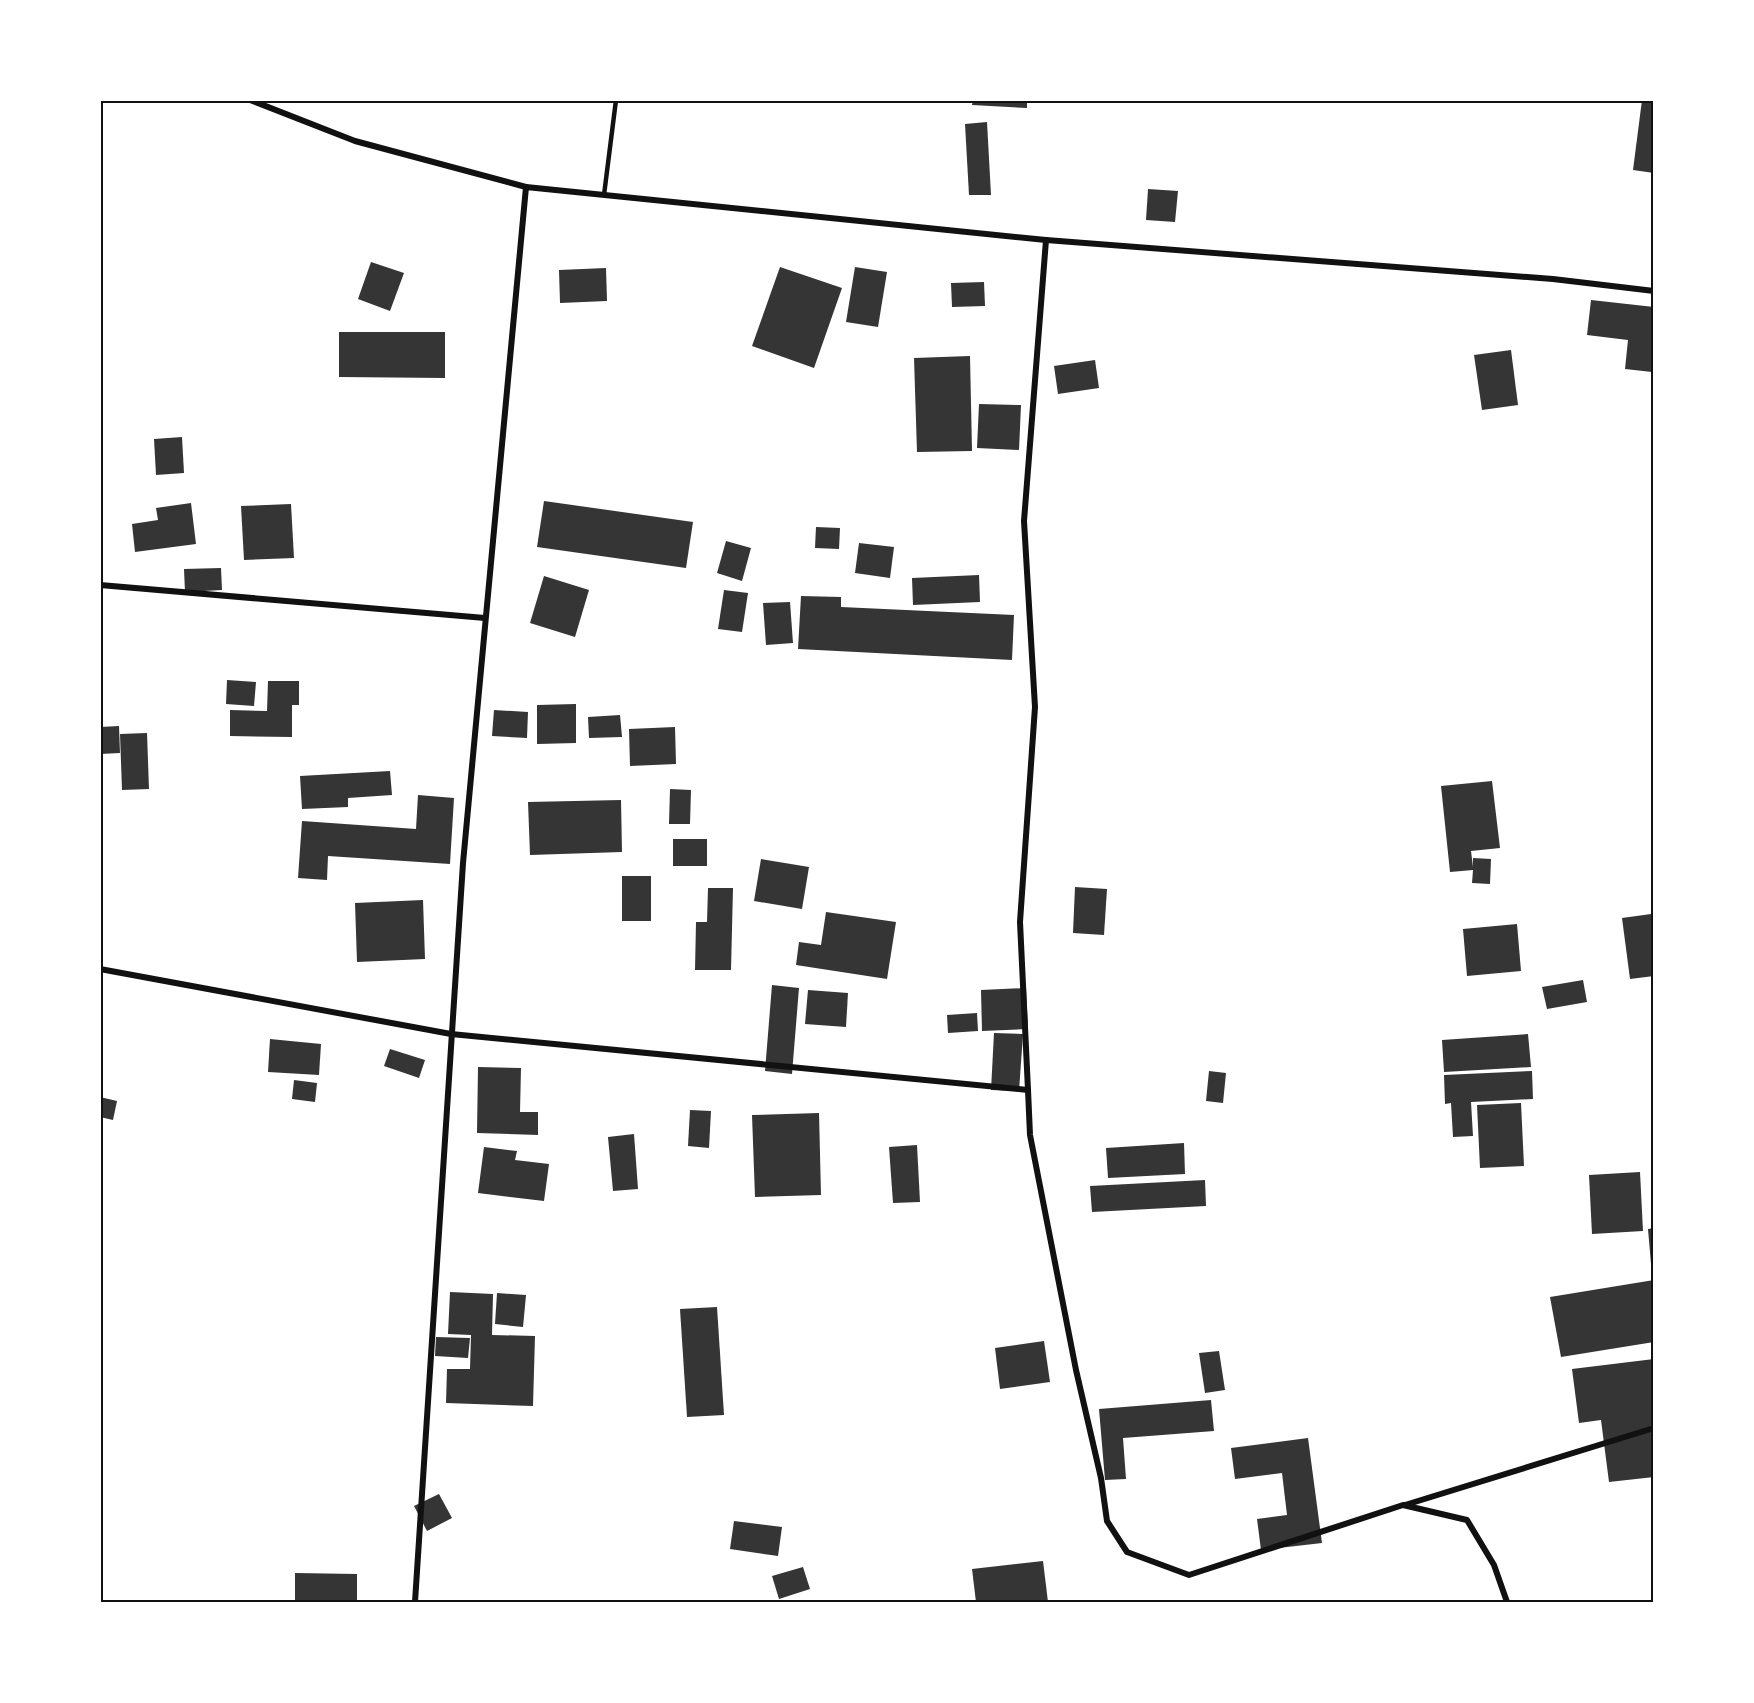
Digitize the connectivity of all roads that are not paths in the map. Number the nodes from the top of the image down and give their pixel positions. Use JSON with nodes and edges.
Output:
{"nodes":[{"id":1,"x":250,"y":100,"type":"edge"},
{"id":2,"x":616,"y":100,"type":"edge"},
{"id":3,"x":526,"y":187,"type":"junction"},
{"id":4,"x":604,"y":195,"type":"junction"},
{"id":5,"x":1046,"y":240,"type":"junction"},
{"id":6,"x":1653,"y":291,"type":"edge"},
{"id":7,"x":100,"y":585,"type":"edge"},
{"id":8,"x":485,"y":618,"type":"junction"},
{"id":9,"x":100,"y":969,"type":"edge"},
{"id":10,"x":451,"y":1034,"type":"junction"},
{"id":11,"x":1028,"y":1090,"type":"junction"},
{"id":12,"x":1653,"y":1428,"type":"edge"},
{"id":13,"x":1403,"y":1505,"type":"junction"},
{"id":14,"x":415,"y":1602,"type":"edge"},
{"id":15,"x":1507,"y":1602,"type":"edge"}],
"edges":[{"from":1,"to":3,"type":"street"},
{"from":2,"to":4,"type":"lane"},
{"from":3,"to":4,"type":"street"},
{"from":3,"to":8,"type":"street"},
{"from":4,"to":5,"type":"street"},
{"from":5,"to":6,"type":"street"},
{"from":5,"to":11,"type":"street"},
{"from":7,"to":8,"type":"street"},
{"from":8,"to":10,"type":"street"},
{"from":9,"to":10,"type":"street"},
{"from":10,"to":11,"type":"street"},
{"from":10,"to":14,"type":"street"},
{"from":11,"to":13,"type":"street"},
{"from":12,"to":13,"type":"street"},
{"from":13,"to":15,"type":"street"}]}
